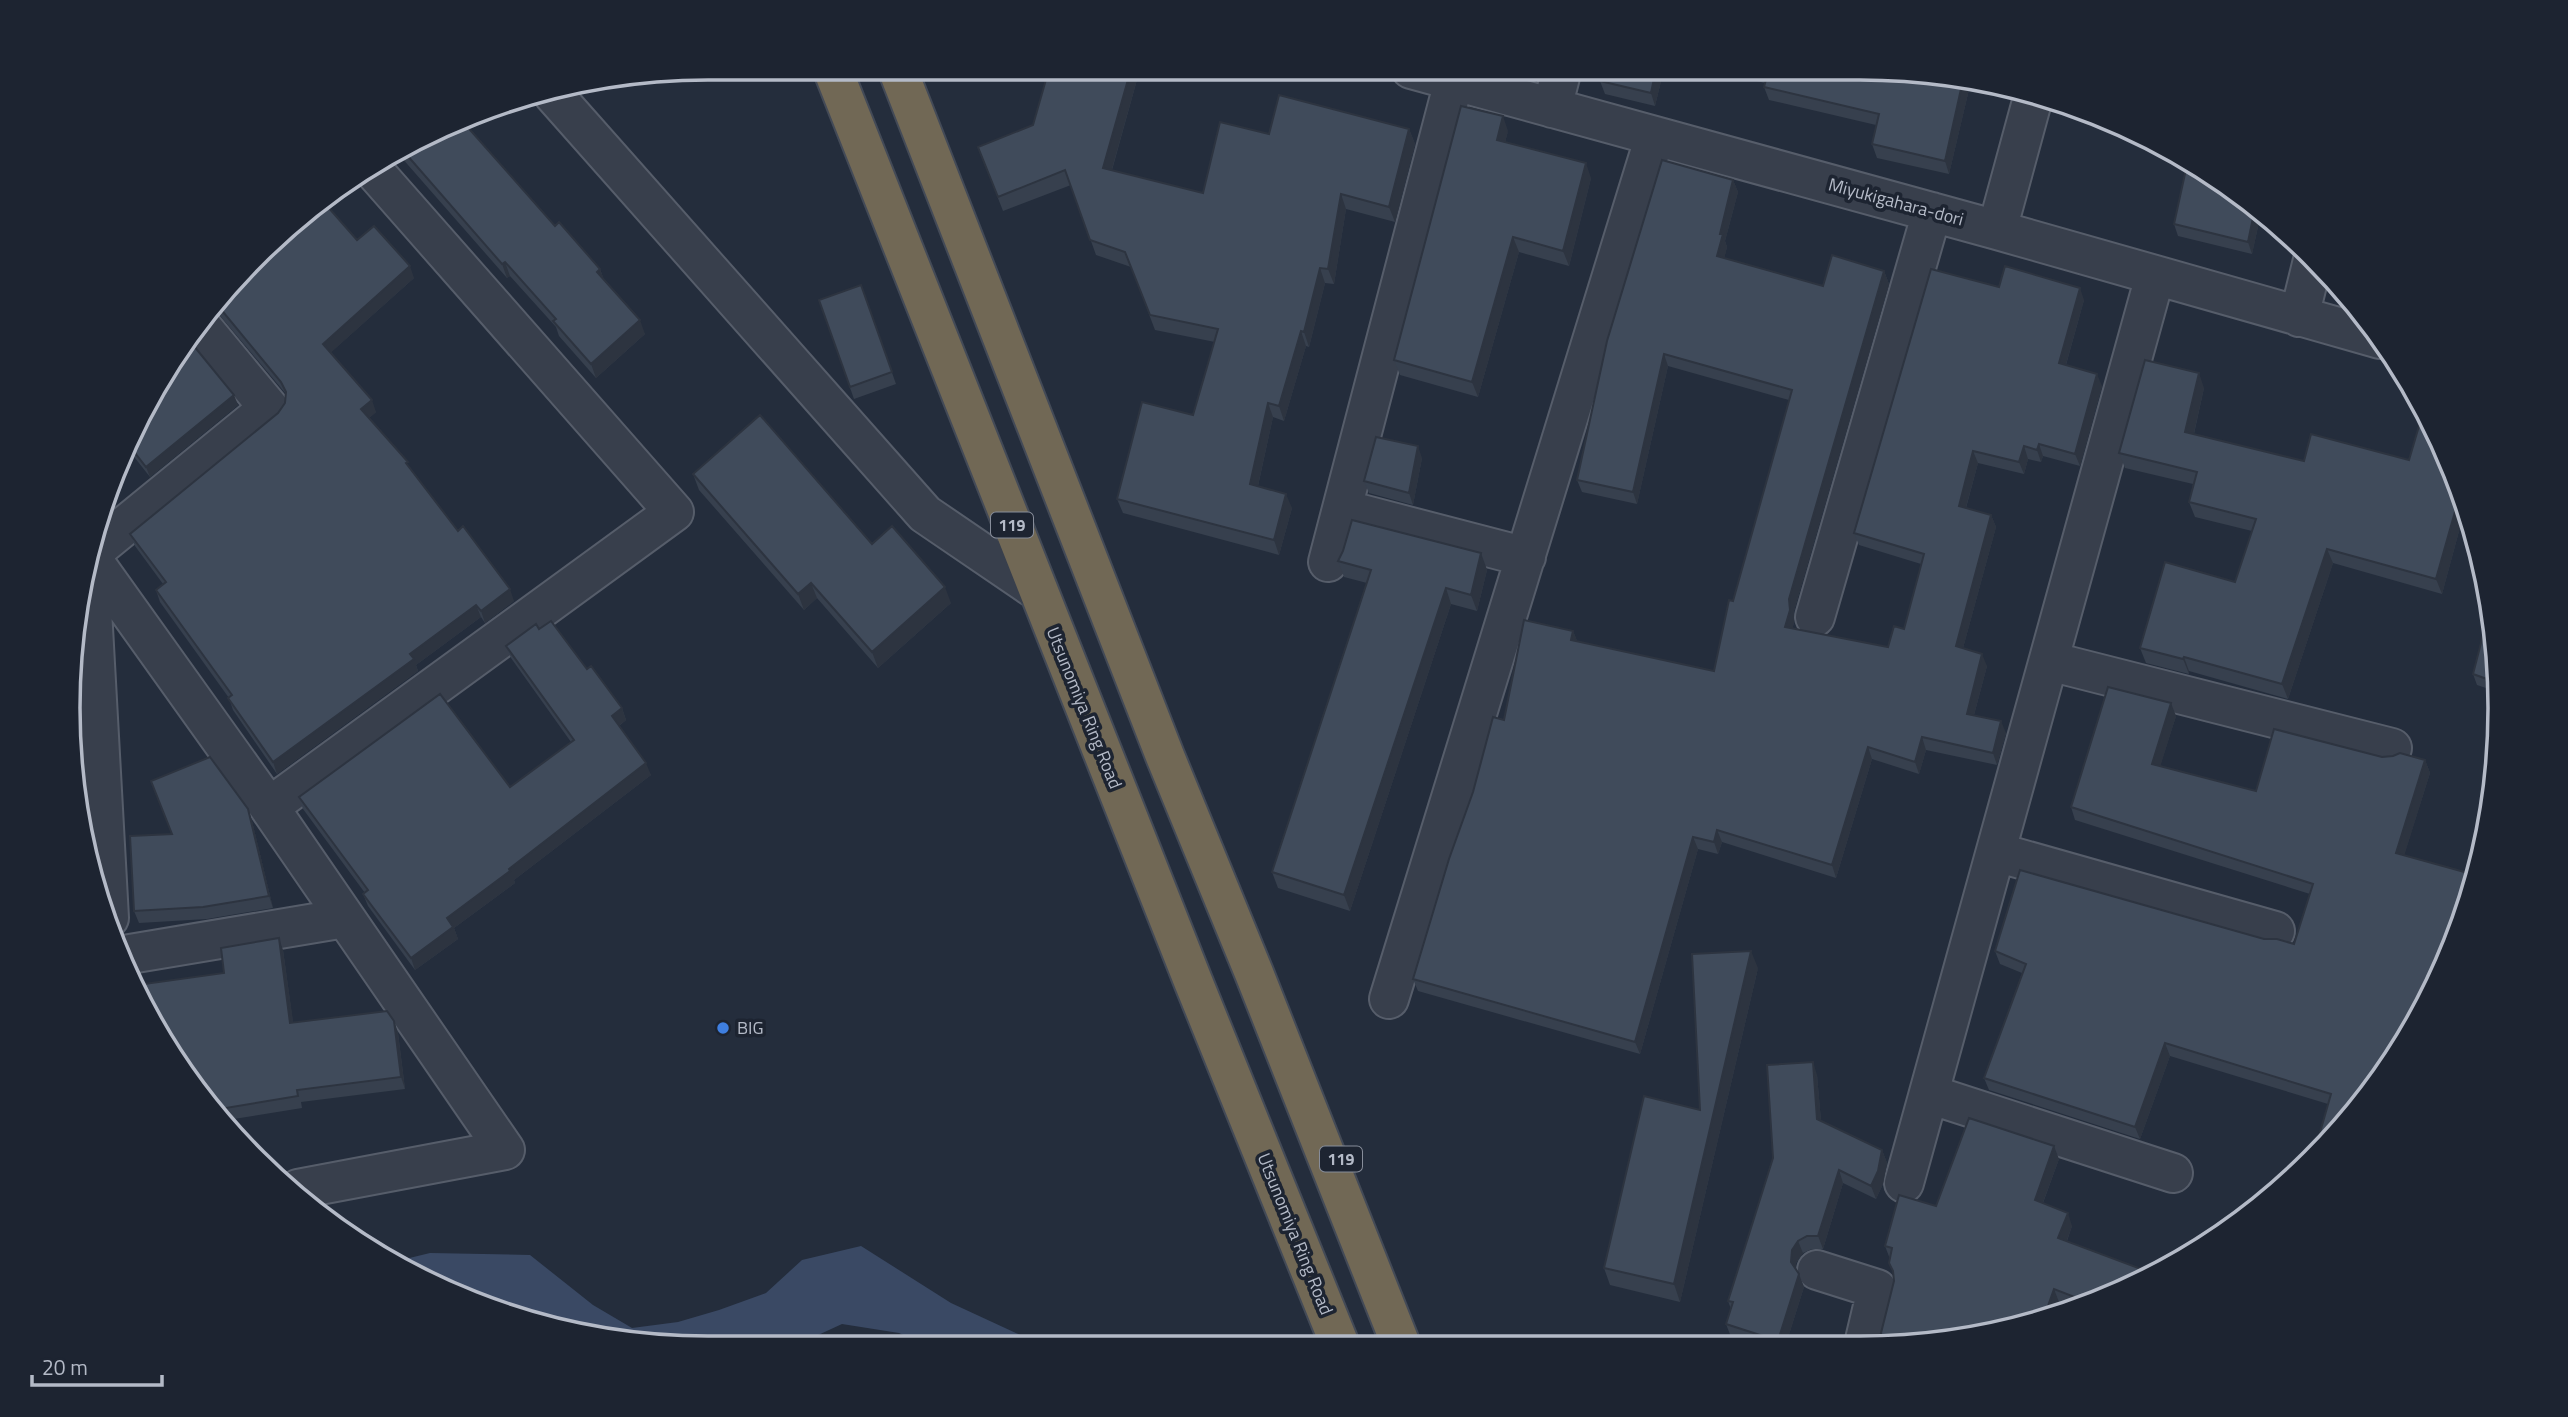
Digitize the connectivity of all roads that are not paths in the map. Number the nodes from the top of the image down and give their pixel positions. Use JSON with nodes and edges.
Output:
{"nodes":[{"id":1,"x":837,"y":80,"type":"edge"},
{"id":2,"x":902,"y":80,"type":"edge"},
{"id":3,"x":1450,"y":80,"type":"edge"},
{"id":4,"x":1559,"y":80,"type":"edge"},
{"id":5,"x":1454,"y":81,"type":"junction"},
{"id":6,"x":559,"y":99,"type":"edge"},
{"id":7,"x":2031,"y":105,"type":"edge"},
{"id":8,"x":1552,"y":108,"type":"junction"},
{"id":9,"x":1655,"y":136,"type":"junction"},
{"id":10,"x":378,"y":175,"type":"edge"},
{"id":11,"x":1932,"y":212,"type":"junction"},
{"id":12,"x":1997,"y":230,"type":"junction"},
{"id":13,"x":2310,"y":271,"type":"edge"},
{"id":14,"x":2155,"y":276,"type":"junction"},
{"id":15,"x":2299,"y":317,"type":"junction"},
{"id":16,"x":206,"y":332,"type":"edge"},
{"id":17,"x":2364,"y":335,"type":"edge"},
{"id":18,"x":1342,"y":509,"type":"junction"},
{"id":19,"x":103,"y":544,"type":"edge"},
{"id":20,"x":1526,"y":557,"type":"junction"},
{"id":21,"x":1328,"y":562,"type":"dead end"},
{"id":22,"x":97,"y":567,"type":"edge"},
{"id":23,"x":1038,"y":591,"type":"junction"},
{"id":24,"x":91,"y":596,"type":"edge"},
{"id":25,"x":1815,"y":617,"type":"dead end"},
{"id":26,"x":2049,"y":661,"type":"junction"},
{"id":27,"x":2392,"y":748,"type":"dead end"},
{"id":28,"x":269,"y":807,"type":"junction"},
{"id":29,"x":1996,"y":852,"type":"junction"},
{"id":30,"x":107,"y":888,"type":"edge"},
{"id":31,"x":345,"y":918,"type":"junction"},
{"id":32,"x":2275,"y":931,"type":"dead end"},
{"id":33,"x":130,"y":954,"type":"edge"},
{"id":34,"x":1254,"y":973,"type":"junction"},
{"id":35,"x":1193,"y":981,"type":"junction"},
{"id":36,"x":1389,"y":999,"type":"dead end"},
{"id":37,"x":1929,"y":1094,"type":"junction"},
{"id":38,"x":2174,"y":1173,"type":"dead end"},
{"id":39,"x":1904,"y":1183,"type":"dead end"},
{"id":40,"x":303,"y":1188,"type":"edge"},
{"id":41,"x":1817,"y":1269,"type":"dead end"},
{"id":42,"x":1318,"y":1336,"type":"edge"},
{"id":43,"x":1336,"y":1336,"type":"edge"},
{"id":44,"x":1397,"y":1336,"type":"edge"},
{"id":45,"x":1424,"y":1336,"type":"edge"},
{"id":46,"x":1872,"y":1336,"type":"edge"}],
"edges":[{"from":1,"to":23,"type":"highway","name":"Utsunomiya Ring Road","number":"119"},
{"from":2,"to":34,"type":"highway","number":"119"},
{"from":3,"to":5,"type":"street","name":"Miyukigahara-dori"},
{"from":4,"to":8,"type":"street"},
{"from":5,"to":8,"type":"street","name":"Miyukigahara-dori"},
{"from":5,"to":18,"type":"street"},
{"from":6,"to":23,"type":"street"},
{"from":7,"to":12,"type":"street"},
{"from":8,"to":9,"type":"street","name":"Miyukigahara-dori"},
{"from":9,"to":11,"type":"street","name":"Miyukigahara-dori"},
{"from":9,"to":20,"type":"street"},
{"from":10,"to":28,"type":"street"},
{"from":11,"to":12,"type":"street","name":"Miyukigahara-dori"},
{"from":11,"to":25,"type":"street"},
{"from":12,"to":14,"type":"street","name":"Miyukigahara-dori"},
{"from":13,"to":15,"type":"street"},
{"from":14,"to":15,"type":"street","name":"Miyukigahara-dori"},
{"from":14,"to":26,"type":"street"},
{"from":15,"to":17,"type":"street","name":"Miyukigahara-dori"},
{"from":16,"to":19,"type":"street"},
{"from":18,"to":20,"type":"street"},
{"from":18,"to":21,"type":"street"},
{"from":20,"to":36,"type":"street"},
{"from":22,"to":28,"type":"street"},
{"from":23,"to":35,"type":"highway","name":"Utsunomiya Ring Road","number":"119"},
{"from":24,"to":30,"type":"street"},
{"from":26,"to":27,"type":"street"},
{"from":26,"to":29,"type":"street"},
{"from":28,"to":31,"type":"street"},
{"from":29,"to":32,"type":"street"},
{"from":29,"to":37,"type":"street"},
{"from":31,"to":33,"type":"street"},
{"from":31,"to":40,"type":"street"},
{"from":34,"to":44,"type":"highway","number":"119"},
{"from":34,"to":45,"type":"highway","number":"119"},
{"from":35,"to":42,"type":"highway","number":"119"},
{"from":35,"to":43,"type":"highway","name":"Utsunomiya Ring Road","number":"119"},
{"from":37,"to":38,"type":"street"},
{"from":37,"to":39,"type":"street"},
{"from":41,"to":46,"type":"street"}]}
